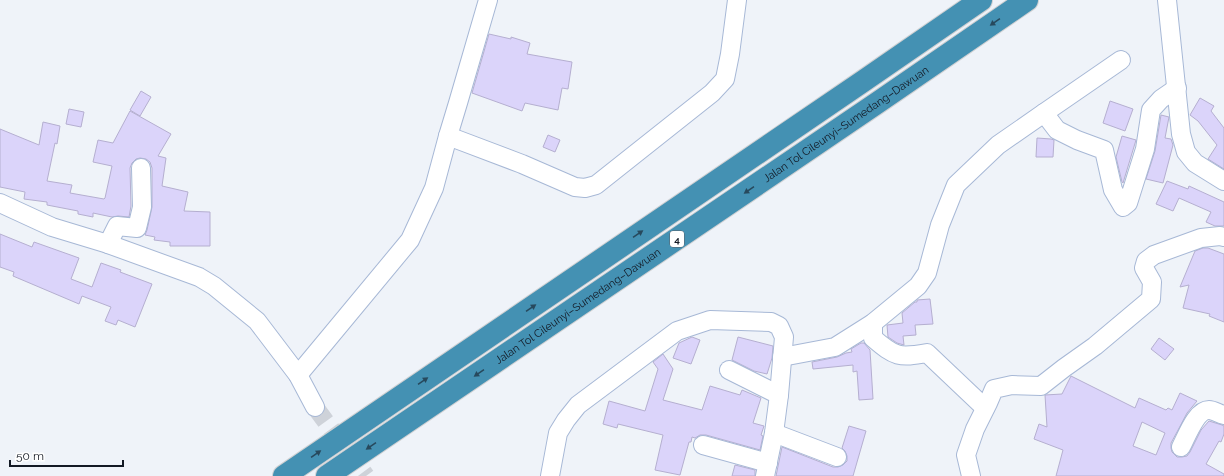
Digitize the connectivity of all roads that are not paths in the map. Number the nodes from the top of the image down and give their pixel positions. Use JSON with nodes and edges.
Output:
{"nodes":[{"id":1,"x":488,"y":0,"type":"edge"},
{"id":2,"x":737,"y":0,"type":"edge"},
{"id":3,"x":981,"y":0,"type":"edge"},
{"id":4,"x":1027,"y":0,"type":"edge"},
{"id":5,"x":1167,"y":0,"type":"edge"},
{"id":6,"x":1121,"y":60,"type":"dead end"},
{"id":7,"x":1177,"y":88,"type":"junction"},
{"id":8,"x":1044,"y":113,"type":"junction"},
{"id":9,"x":448,"y":136,"type":"junction"},
{"id":10,"x":141,"y":168,"type":"dead end"},
{"id":11,"x":1224,"y":181,"type":"edge"},
{"id":12,"x":0,"y":203,"type":"edge"},
{"id":13,"x":1224,"y":237,"type":"edge"},
{"id":14,"x":108,"y":244,"type":"junction"},
{"id":15,"x":874,"y":323,"type":"junction"},
{"id":16,"x":782,"y":357,"type":"junction"},
{"id":17,"x":729,"y":370,"type":"dead end"},
{"id":18,"x":298,"y":375,"type":"junction"},
{"id":19,"x":779,"y":395,"type":"junction"},
{"id":20,"x":315,"y":407,"type":"tunnel mouth"},
{"id":21,"x":985,"y":408,"type":"junction"},
{"id":22,"x":1224,"y":415,"type":"edge"},
{"id":23,"x":774,"y":433,"type":"junction"},
{"id":24,"x":703,"y":445,"type":"dead end"},
{"id":25,"x":1181,"y":447,"type":"dead end"},
{"id":26,"x":837,"y":457,"type":"dead end"},
{"id":27,"x":766,"y":469,"type":"edge"},
{"id":28,"x":284,"y":476,"type":"edge"},
{"id":29,"x":327,"y":476,"type":"edge"},
{"id":30,"x":550,"y":476,"type":"edge"},
{"id":31,"x":971,"y":476,"type":"edge"}],
"edges":[{"from":1,"to":9,"type":"street"},
{"from":2,"to":9,"type":"street"},
{"from":28,"to":3,"type":"highway","number":"4","one_way":true},
{"from":4,"to":29,"type":"highway","name":"Jalan Tol Cileunyi–Sumedang–Dawuan","number":"4","one_way":true},
{"from":5,"to":7,"type":"street"},
{"from":6,"to":8,"type":"street"},
{"from":7,"to":8,"type":"street"},
{"from":7,"to":11,"type":"street"},
{"from":8,"to":15,"type":"street"},
{"from":9,"to":18,"type":"street"},
{"from":10,"to":14,"type":"street"},
{"from":12,"to":14,"type":"street"},
{"from":13,"to":21,"type":"street"},
{"from":14,"to":18,"type":"street"},
{"from":15,"to":16,"type":"street"},
{"from":15,"to":21,"type":"street"},
{"from":16,"to":19,"type":"street"},
{"from":16,"to":30,"type":"street"},
{"from":17,"to":19,"type":"street"},
{"from":18,"to":20,"type":"street"},
{"from":19,"to":23,"type":"street"},
{"from":21,"to":31,"type":"street"},
{"from":22,"to":25,"type":"street"},
{"from":23,"to":26,"type":"street"},
{"from":23,"to":27,"type":"street"},
{"from":24,"to":27,"type":"street"}]}
